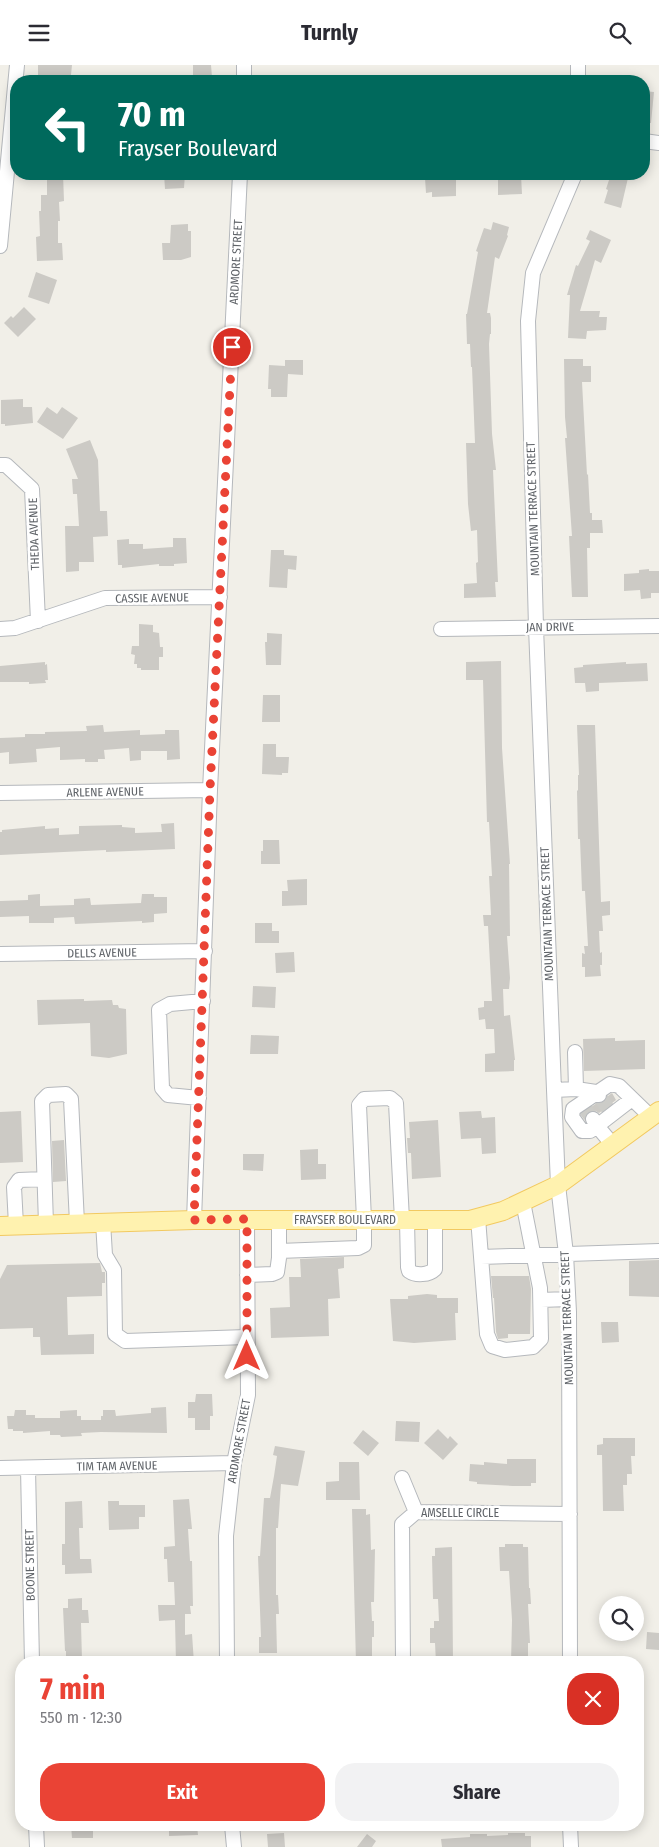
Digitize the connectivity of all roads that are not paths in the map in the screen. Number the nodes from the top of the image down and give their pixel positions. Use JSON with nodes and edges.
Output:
{"nodes":[{"id":1,"x":10,"y":139,"type":"edge"},
{"id":2,"x":240,"y":180,"type":"edge"},
{"id":3,"x":572,"y":180,"type":"edge"},
{"id":4,"x":0,"y":245,"type":"edge"},
{"id":5,"x":0,"y":465,"type":"edge"},
{"id":6,"x":220,"y":597,"type":"junction"},
{"id":7,"x":38,"y":621,"type":"junction"},
{"id":8,"x":659,"y":626,"type":"edge"},
{"id":9,"x":536,"y":627,"type":"junction"},
{"id":10,"x":0,"y":629,"type":"edge"},
{"id":11,"x":440,"y":629,"type":"dead end"},
{"id":12,"x":210,"y":790,"type":"junction"},
{"id":13,"x":0,"y":793,"type":"edge"},
{"id":14,"x":205,"y":951,"type":"junction"},
{"id":15,"x":0,"y":954,"type":"edge"},
{"id":16,"x":203,"y":1001,"type":"junction"},
{"id":17,"x":575,"y":1052,"type":"dead end"},
{"id":18,"x":576,"y":1089,"type":"junction"},
{"id":19,"x":554,"y":1090,"type":"junction"},
{"id":20,"x":598,"y":1094,"type":"junction"},
{"id":21,"x":199,"y":1098,"type":"junction"},
{"id":22,"x":632,"y":1099,"type":"junction"},
{"id":23,"x":655,"y":1114,"type":"edge"},
{"id":24,"x":595,"y":1122,"type":"junction"},
{"id":25,"x":613,"y":1145,"type":"junction"},
{"id":26,"x":44,"y":1179,"type":"junction"},
{"id":27,"x":558,"y":1185,"type":"junction"},
{"id":28,"x":523,"y":1202,"type":"junction"},
{"id":29,"x":478,"y":1218,"type":"junction"},
{"id":30,"x":247,"y":1219,"type":"junction"},
{"id":31,"x":279,"y":1219,"type":"junction"},
{"id":32,"x":194,"y":1220,"type":"junction"},
{"id":33,"x":364,"y":1220,"type":"junction"},
{"id":34,"x":405,"y":1220,"type":"junction"},
{"id":35,"x":435,"y":1220,"type":"junction"},
{"id":36,"x":103,"y":1222,"type":"junction"},
{"id":37,"x":77,"y":1223,"type":"junction"},
{"id":38,"x":46,"y":1224,"type":"junction"},
{"id":39,"x":8,"y":1225,"type":"edge"},
{"id":40,"x":279,"y":1251,"type":"junction"},
{"id":41,"x":659,"y":1251,"type":"edge"},
{"id":42,"x":566,"y":1254,"type":"junction"},
{"id":43,"x":534,"y":1255,"type":"junction"},
{"id":44,"x":481,"y":1257,"type":"junction"},
{"id":45,"x":247,"y":1275,"type":"junction"},
{"id":46,"x":568,"y":1299,"type":"junction"},
{"id":47,"x":541,"y":1300,"type":"junction"},
{"id":48,"x":247,"y":1337,"type":"junction"},
{"id":49,"x":234,"y":1463,"type":"junction"},
{"id":50,"x":28,"y":1468,"type":"junction"},
{"id":51,"x":0,"y":1469,"type":"edge"},
{"id":52,"x":402,"y":1478,"type":"dead end"},
{"id":53,"x":416,"y":1512,"type":"junction"},
{"id":54,"x":570,"y":1514,"type":"junction"},
{"id":55,"x":32,"y":1656,"type":"edge"},
{"id":56,"x":227,"y":1656,"type":"edge"},
{"id":57,"x":403,"y":1656,"type":"edge"},
{"id":58,"x":570,"y":1656,"type":"edge"},
{"id":59,"x":37,"y":1831,"type":"edge"},
{"id":60,"x":233,"y":1831,"type":"edge"},
{"id":61,"x":570,"y":1831,"type":"edge"},
{"id":62,"x":38,"y":1847,"type":"edge"},
{"id":63,"x":234,"y":1847,"type":"edge"},
{"id":64,"x":571,"y":1847,"type":"edge"}],
"edges":[{"from":1,"to":4,"type":"street"},
{"from":2,"to":6,"type":"street","name":"ARDMORE STREET"},
{"from":3,"to":9,"type":"street","name":"MOUNTAIN TERRACE STREET"},
{"from":5,"to":7,"type":"street","name":"THEDA AVENUE"},
{"from":6,"to":7,"type":"street","name":"CASSIE AVENUE"},
{"from":6,"to":12,"type":"street","name":"ARDMORE STREET"},
{"from":7,"to":10,"type":"street","name":"CASSIE AVENUE"},
{"from":8,"to":9,"type":"street","name":"JAN DRIVE"},
{"from":9,"to":11,"type":"street","name":"JAN DRIVE"},
{"from":9,"to":19,"type":"street","name":"MOUNTAIN TERRACE STREET"},
{"from":12,"to":13,"type":"street","name":"ARLENE AVENUE"},
{"from":12,"to":14,"type":"street","name":"ARDMORE STREET"},
{"from":14,"to":15,"type":"street","name":"DELLS AVENUE"},
{"from":14,"to":16,"type":"street","name":"ARDMORE STREET"},
{"from":16,"to":21,"type":"street","name":"ARDMORE STREET"},
{"from":16,"to":21,"type":"street"},
{"from":17,"to":18,"type":"street"},
{"from":18,"to":19,"type":"street"},
{"from":18,"to":20,"type":"street"},
{"from":19,"to":27,"type":"street","name":"MOUNTAIN TERRACE STREET"},
{"from":20,"to":22,"type":"street"},
{"from":20,"to":24,"type":"street"},
{"from":21,"to":32,"type":"street","name":"ARDMORE STREET"},
{"from":22,"to":23,"type":"street"},
{"from":22,"to":24,"type":"street"},
{"from":23,"to":25,"type":"main road","name":"FRAYSER BOULEVARD"},
{"from":24,"to":25,"type":"street"},
{"from":25,"to":27,"type":"main road","name":"FRAYSER BOULEVARD"},
{"from":26,"to":37,"type":"street"},
{"from":26,"to":38,"type":"street"},
{"from":26,"to":39,"type":"street"},
{"from":27,"to":28,"type":"main road","name":"FRAYSER BOULEVARD"},
{"from":27,"to":42,"type":"street","name":"MOUNTAIN TERRACE STREET"},
{"from":28,"to":29,"type":"main road","name":"FRAYSER BOULEVARD"},
{"from":28,"to":43,"type":"street"},
{"from":29,"to":35,"type":"main road","name":"FRAYSER BOULEVARD"},
{"from":29,"to":44,"type":"street"},
{"from":30,"to":31,"type":"main road","name":"FRAYSER BOULEVARD"},
{"from":30,"to":32,"type":"main road","name":"FRAYSER BOULEVARD"},
{"from":30,"to":45,"type":"street","name":"ARDMORE STREET"},
{"from":31,"to":33,"type":"main road","name":"FRAYSER BOULEVARD"},
{"from":31,"to":40,"type":"street"},
{"from":32,"to":36,"type":"main road","name":"FRAYSER BOULEVARD"},
{"from":33,"to":34,"type":"main road","name":"FRAYSER BOULEVARD"},
{"from":33,"to":34,"type":"street"},
{"from":33,"to":40,"type":"street"},
{"from":34,"to":35,"type":"main road","name":"FRAYSER BOULEVARD"},
{"from":34,"to":35,"type":"street"},
{"from":36,"to":37,"type":"main road","name":"FRAYSER BOULEVARD"},
{"from":36,"to":48,"type":"street"},
{"from":37,"to":38,"type":"main road","name":"FRAYSER BOULEVARD"},
{"from":38,"to":39,"type":"main road","name":"FRAYSER BOULEVARD"},
{"from":40,"to":45,"type":"street"},
{"from":41,"to":42,"type":"street"},
{"from":42,"to":43,"type":"street"},
{"from":42,"to":46,"type":"street","name":"MOUNTAIN TERRACE STREET"},
{"from":43,"to":44,"type":"street"},
{"from":43,"to":47,"type":"street"},
{"from":44,"to":47,"type":"street"},
{"from":45,"to":48,"type":"street","name":"ARDMORE STREET"},
{"from":46,"to":47,"type":"street"},
{"from":46,"to":54,"type":"street","name":"MOUNTAIN TERRACE STREET"},
{"from":48,"to":49,"type":"street","name":"ARDMORE STREET"},
{"from":49,"to":50,"type":"street","name":"TIM TAM AVENUE"},
{"from":49,"to":56,"type":"street","name":"ARDMORE STREET"},
{"from":50,"to":51,"type":"street","name":"TIM TAM AVENUE"},
{"from":50,"to":55,"type":"street","name":"BOONE STREET"},
{"from":52,"to":53,"type":"street"},
{"from":53,"to":54,"type":"street","name":"AMSELLE CIRCLE"},
{"from":53,"to":57,"type":"street","name":"AMSELLE CIRCLE"},
{"from":54,"to":58,"type":"street","name":"MOUNTAIN TERRACE STREET"},
{"from":59,"to":62,"type":"street"},
{"from":60,"to":63,"type":"street"},
{"from":61,"to":64,"type":"street"}]}
